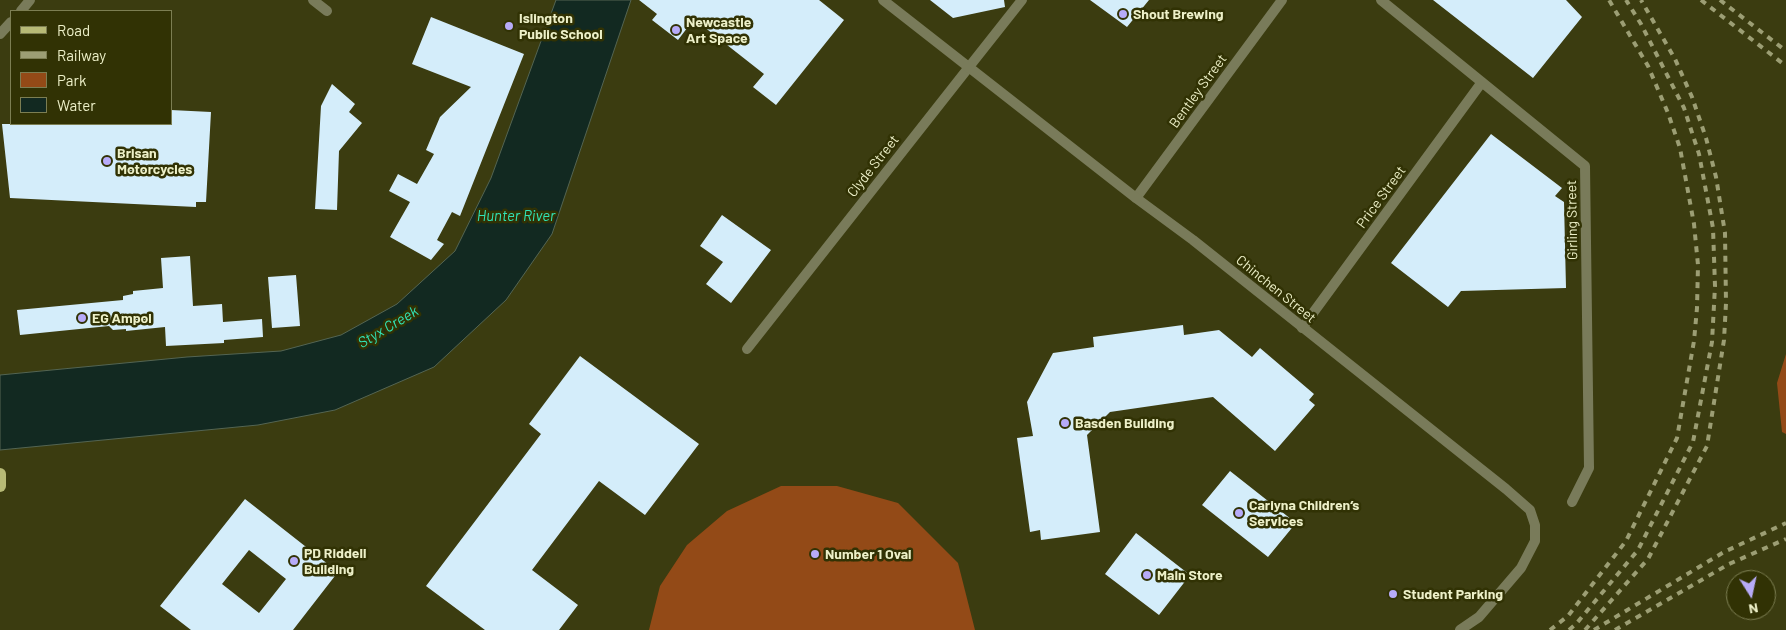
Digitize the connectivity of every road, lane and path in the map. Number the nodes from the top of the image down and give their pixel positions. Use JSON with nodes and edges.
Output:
{"nodes":[{"id":1,"x":30,"y":0,"type":"edge"},
{"id":2,"x":313,"y":0,"type":"edge"},
{"id":3,"x":883,"y":0,"type":"edge"},
{"id":4,"x":1022,"y":0,"type":"edge"},
{"id":5,"x":1282,"y":0,"type":"edge"},
{"id":6,"x":1381,"y":0,"type":"edge"},
{"id":7,"x":22,"y":10,"type":"edge"},
{"id":8,"x":327,"y":11,"type":"dead end"},
{"id":9,"x":10,"y":23,"type":"edge"},
{"id":10,"x":0,"y":34,"type":"edge"},
{"id":11,"x":969,"y":68,"type":"junction"},
{"id":12,"x":1482,"y":82,"type":"junction"},
{"id":13,"x":1136,"y":198,"type":"junction"},
{"id":14,"x":1302,"y":328,"type":"junction"},
{"id":15,"x":747,"y":349,"type":"dead end"},
{"id":16,"x":0,"y":474,"type":"edge"},
{"id":17,"x":0,"y":486,"type":"edge"},
{"id":18,"x":1572,"y":502,"type":"dead end"},
{"id":19,"x":1460,"y":630,"type":"edge"}],
"edges":[{"from":1,"to":7,"type":"street"},
{"from":2,"to":8,"type":"street"},
{"from":3,"to":11,"type":"street","name":"Chinchen Street"},
{"from":4,"to":11,"type":"street","name":"Clyde Street"},
{"from":5,"to":13,"type":"street","name":"Bentley Street"},
{"from":6,"to":12,"type":"street","name":"Girling Street"},
{"from":9,"to":10,"type":"street"},
{"from":11,"to":13,"type":"street","name":"Chinchen Street"},
{"from":11,"to":15,"type":"street","name":"Clyde Street"},
{"from":12,"to":14,"type":"street","name":"Price Street"},
{"from":12,"to":18,"type":"street","name":"Girling Street"},
{"from":13,"to":14,"type":"street","name":"Chinchen Street"},
{"from":14,"to":19,"type":"street","name":"Chinchen Street"},
{"from":16,"to":17,"type":"main road"}]}
